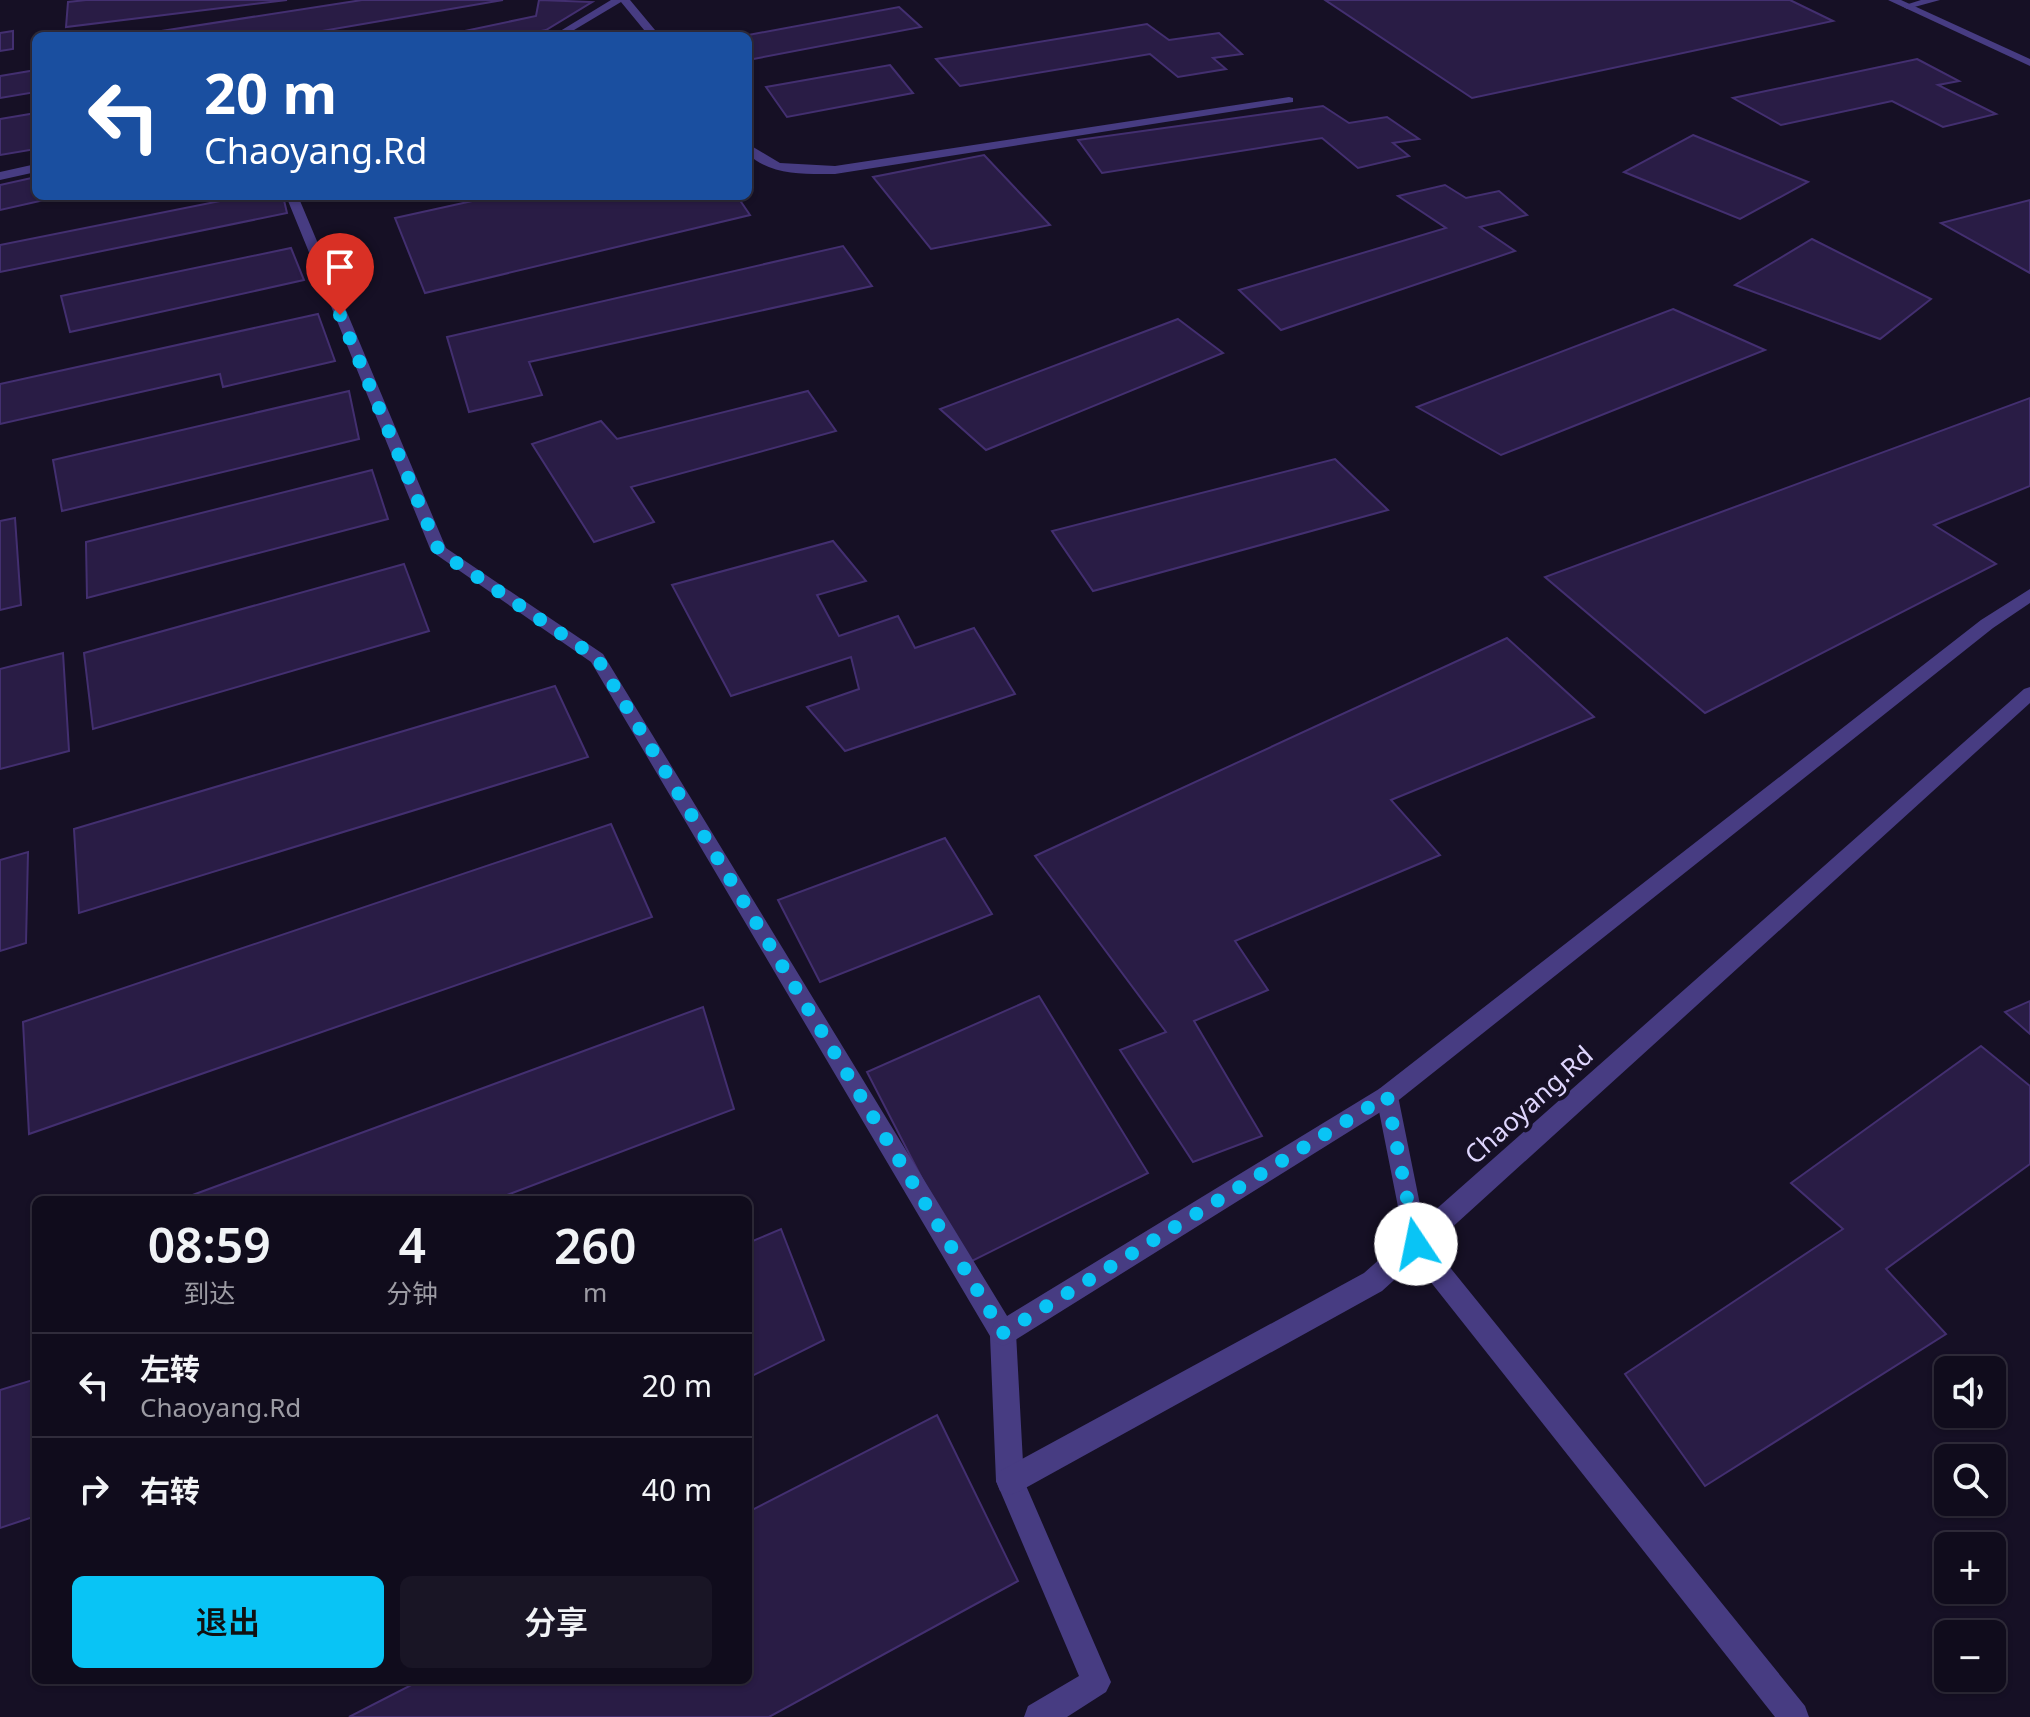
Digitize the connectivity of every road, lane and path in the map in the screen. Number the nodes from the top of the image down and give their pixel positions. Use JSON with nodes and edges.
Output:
{"nodes":[{"id":1,"x":618,"y":0,"type":"edge"},
{"id":2,"x":625,"y":0,"type":"edge"},
{"id":3,"x":1893,"y":0,"type":"edge"},
{"id":4,"x":1935,"y":0,"type":"edge"},
{"id":5,"x":1916,"y":3,"type":"edge"},
{"id":6,"x":564,"y":32,"type":"edge"},
{"id":7,"x":652,"y":32,"type":"edge"},
{"id":8,"x":2030,"y":51,"type":"edge"},
{"id":9,"x":2030,"y":63,"type":"edge"},
{"id":10,"x":1289,"y":100,"type":"dead end"},
{"id":11,"x":752,"y":152,"type":"edge"},
{"id":12,"x":32,"y":169,"type":"edge"},
{"id":13,"x":0,"y":176,"type":"edge"},
{"id":14,"x":294,"y":200,"type":"edge"},
{"id":15,"x":2030,"y":595,"type":"edge"},
{"id":16,"x":2030,"y":693,"type":"edge"},
{"id":17,"x":1387,"y":1096,"type":"junction"},
{"id":18,"x":1416,"y":1244,"type":"junction"},
{"id":19,"x":1003,"y":1333,"type":"junction"},
{"id":20,"x":1010,"y":1481,"type":"junction"},
{"id":21,"x":1039,"y":1717,"type":"edge"},
{"id":22,"x":1794,"y":1717,"type":"edge"}],
"edges":[{"from":1,"to":6,"type":"street"},
{"from":2,"to":7,"type":"street"},
{"from":3,"to":5,"type":"street"},
{"from":4,"to":5,"type":"street"},
{"from":5,"to":8,"type":"street"},
{"from":5,"to":9,"type":"street"},
{"from":10,"to":11,"type":"street"},
{"from":12,"to":13,"type":"street"},
{"from":14,"to":19,"type":"street"},
{"from":15,"to":17,"type":"street"},
{"from":16,"to":18,"type":"street","name":"Chaoyang.Rd"},
{"from":17,"to":18,"type":"street"},
{"from":17,"to":19,"type":"street"},
{"from":18,"to":20,"type":"street","name":"Chaoyang.Rd"},
{"from":18,"to":22,"type":"street"},
{"from":19,"to":20,"type":"street"},
{"from":20,"to":21,"type":"street"}]}
